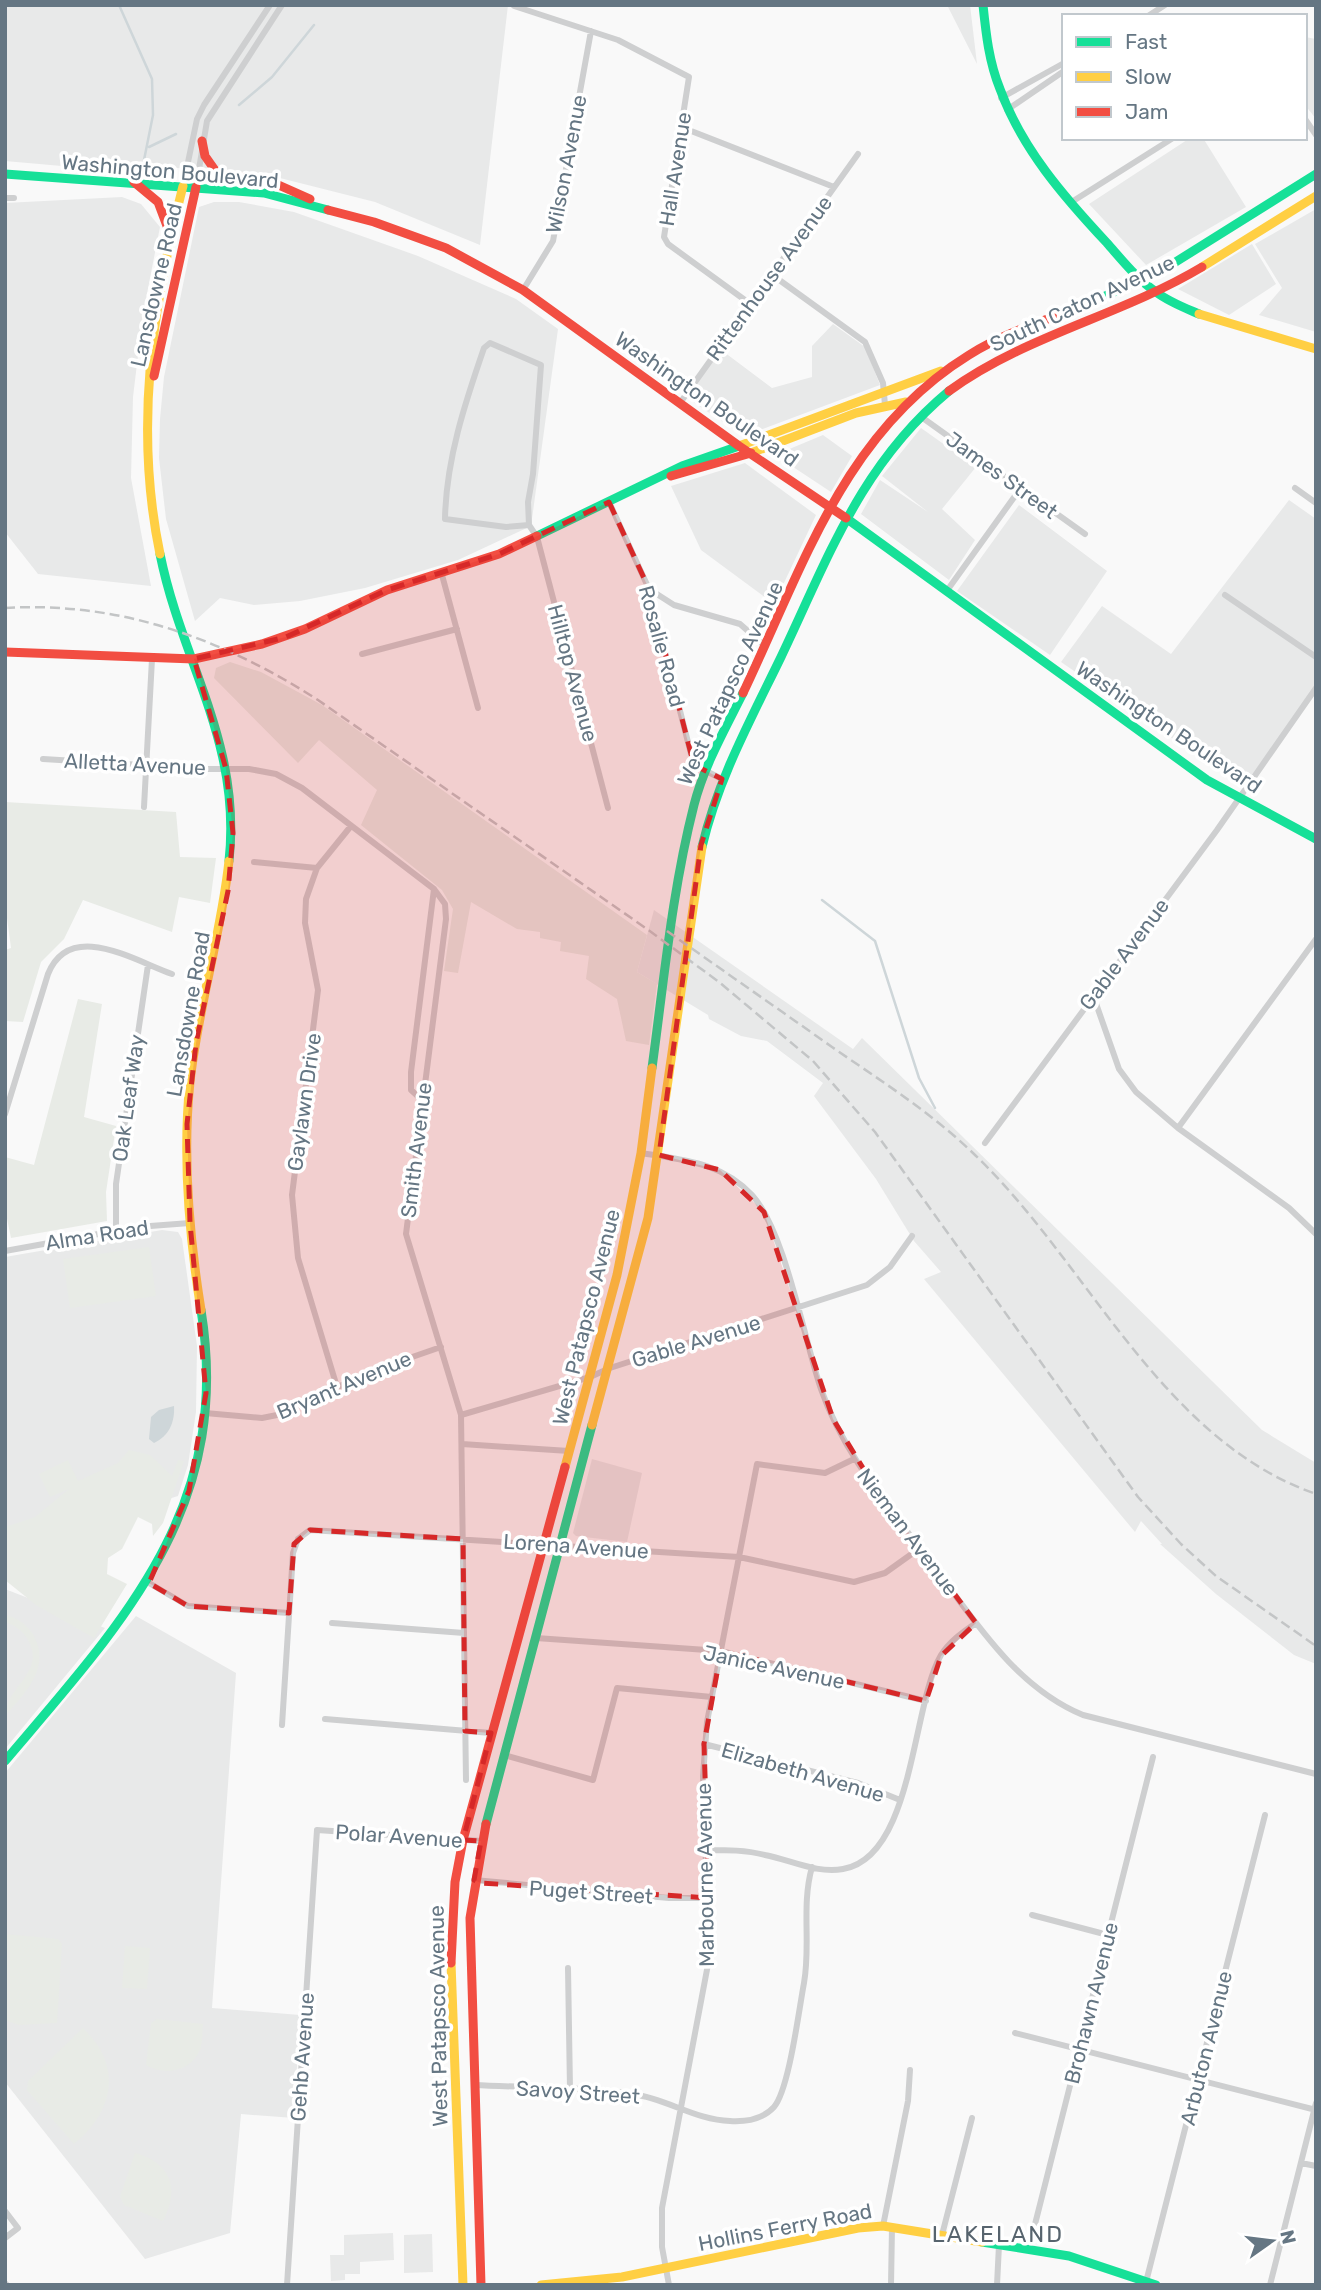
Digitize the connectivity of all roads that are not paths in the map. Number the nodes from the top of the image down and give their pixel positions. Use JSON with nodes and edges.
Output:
{"nodes":[{"id":1,"x":271,"y":5,"type":"edge"},
{"id":2,"x":282,"y":5,"type":"edge"},
{"id":3,"x":983,"y":5,"type":"edge"},
{"id":4,"x":514,"y":6,"type":"edge"},
{"id":5,"x":591,"y":31,"type":"junction"},
{"id":6,"x":1062,"y":64,"type":"edge"},
{"id":7,"x":1062,"y":72,"type":"edge"},
{"id":8,"x":1001,"y":98,"type":"junction"},
{"id":9,"x":1007,"y":110,"type":"junction"},
{"id":10,"x":681,"y":127,"type":"junction"},
{"id":11,"x":1170,"y":140,"type":"edge"},
{"id":12,"x":202,"y":141,"type":"junction"},
{"id":13,"x":858,"y":154,"type":"dead end"},
{"id":14,"x":5,"y":174,"type":"edge"},
{"id":15,"x":1316,"y":174,"type":"edge"},
{"id":16,"x":134,"y":182,"type":"junction"},
{"id":17,"x":183,"y":186,"type":"junction"},
{"id":18,"x":196,"y":187,"type":"junction"},
{"id":19,"x":834,"y":187,"type":"junction"},
{"id":20,"x":1316,"y":196,"type":"edge"},
{"id":21,"x":5,"y":198,"type":"edge"},
{"id":22,"x":14,"y":198,"type":"dead end"},
{"id":23,"x":1070,"y":203,"type":"junction"},
{"id":24,"x":329,"y":208,"type":"junction"},
{"id":25,"x":170,"y":234,"type":"junction"},
{"id":26,"x":771,"y":274,"type":"junction"},
{"id":27,"x":1142,"y":281,"type":"junction"},
{"id":28,"x":523,"y":290,"type":"junction"},
{"id":29,"x":1155,"y":293,"type":"junction"},
{"id":30,"x":749,"y":303,"type":"junction"},
{"id":31,"x":1316,"y":349,"type":"edge"},
{"id":32,"x":951,"y":367,"type":"junction"},
{"id":33,"x":149,"y":391,"type":"junction"},
{"id":34,"x":884,"y":392,"type":"junction"},
{"id":35,"x":907,"y":402,"type":"junction"},
{"id":36,"x":680,"y":403,"type":"junction"},
{"id":37,"x":885,"y":405,"type":"junction"},
{"id":38,"x":919,"y":416,"type":"junction"},
{"id":39,"x":739,"y":446,"type":"junction"},
{"id":40,"x":751,"y":453,"type":"junction"},
{"id":41,"x":655,"y":480,"type":"junction"},
{"id":42,"x":1294,"y":488,"type":"dead end"},
{"id":43,"x":1020,"y":489,"type":"junction"},
{"id":44,"x":609,"y":502,"type":"junction"},
{"id":45,"x":1316,"y":503,"type":"edge"},
{"id":46,"x":831,"y":507,"type":"junction"},
{"id":47,"x":846,"y":517,"type":"junction"},
{"id":48,"x":529,"y":525,"type":"junction"},
{"id":49,"x":1085,"y":534,"type":"dead end"},
{"id":50,"x":537,"y":537,"type":"junction"},
{"id":51,"x":442,"y":575,"type":"junction"},
{"id":52,"x":649,"y":589,"type":"junction"},
{"id":53,"x":946,"y":593,"type":"junction"},
{"id":54,"x":1225,"y":595,"type":"dead end"},
{"id":55,"x":457,"y":629,"type":"junction"},
{"id":56,"x":765,"y":646,"type":"junction"},
{"id":57,"x":5,"y":652,"type":"edge"},
{"id":58,"x":362,"y":654,"type":"dead end"},
{"id":59,"x":1316,"y":657,"type":"edge"},
{"id":60,"x":152,"y":659,"type":"junction"},
{"id":61,"x":194,"y":659,"type":"junction"},
{"id":62,"x":1316,"y":688,"type":"edge"},
{"id":63,"x":478,"y":708,"type":"dead end"},
{"id":64,"x":43,"y":759,"type":"dead end"},
{"id":65,"x":146,"y":766,"type":"junction"},
{"id":66,"x":226,"y":769,"type":"junction"},
{"id":67,"x":705,"y":772,"type":"junction"},
{"id":68,"x":722,"y":779,"type":"junction"},
{"id":69,"x":1239,"y":798,"type":"junction"},
{"id":70,"x":144,"y":807,"type":"dead end"},
{"id":71,"x":608,"y":808,"type":"dead end"},
{"id":72,"x":351,"y":826,"type":"junction"},
{"id":73,"x":1316,"y":839,"type":"edge"},
{"id":74,"x":254,"y":862,"type":"dead end"},
{"id":75,"x":317,"y":868,"type":"junction"},
{"id":76,"x":434,"y":890,"type":"junction"},
{"id":77,"x":1316,"y":939,"type":"edge"},
{"id":78,"x":148,"y":965,"type":"junction"},
{"id":79,"x":172,"y":974,"type":"dead end"},
{"id":80,"x":1093,"y":995,"type":"junction"},
{"id":81,"x":422,"y":1100,"type":"junction"},
{"id":82,"x":5,"y":1114,"type":"edge"},
{"id":83,"x":1178,"y":1128,"type":"junction"},
{"id":84,"x":985,"y":1143,"type":"dead end"},
{"id":85,"x":641,"y":1153,"type":"junction"},
{"id":86,"x":659,"y":1156,"type":"junction"},
{"id":87,"x":190,"y":1223,"type":"junction"},
{"id":88,"x":116,"y":1231,"type":"junction"},
{"id":89,"x":1316,"y":1234,"type":"edge"},
{"id":90,"x":912,"y":1236,"type":"dead end"},
{"id":91,"x":5,"y":1251,"type":"edge"},
{"id":92,"x":797,"y":1309,"type":"junction"},
{"id":93,"x":441,"y":1347,"type":"junction"},
{"id":94,"x":610,"y":1368,"type":"junction"},
{"id":95,"x":590,"y":1377,"type":"junction"},
{"id":96,"x":337,"y":1387,"type":"junction"},
{"id":97,"x":205,"y":1413,"type":"junction"},
{"id":98,"x":461,"y":1415,"type":"junction"},
{"id":99,"x":462,"y":1444,"type":"junction"},
{"id":100,"x":569,"y":1451,"type":"junction"},
{"id":101,"x":854,"y":1459,"type":"junction"},
{"id":102,"x":463,"y":1539,"type":"junction"},
{"id":103,"x":544,"y":1543,"type":"junction"},
{"id":104,"x":563,"y":1544,"type":"junction"},
{"id":105,"x":920,"y":1548,"type":"junction"},
{"id":106,"x":739,"y":1557,"type":"junction"},
{"id":107,"x":149,"y":1583,"type":"junction"},
{"id":108,"x":289,"y":1613,"type":"junction"},
{"id":109,"x":332,"y":1623,"type":"dead end"},
{"id":110,"x":976,"y":1623,"type":"junction"},
{"id":111,"x":464,"y":1633,"type":"junction"},
{"id":112,"x":536,"y":1638,"type":"junction"},
{"id":113,"x":721,"y":1651,"type":"junction"},
{"id":114,"x":712,"y":1697,"type":"junction"},
{"id":115,"x":926,"y":1701,"type":"junction"},
{"id":116,"x":325,"y":1719,"type":"dead end"},
{"id":117,"x":282,"y":1725,"type":"dead end"},
{"id":118,"x":465,"y":1731,"type":"junction"},
{"id":119,"x":491,"y":1733,"type":"junction"},
{"id":120,"x":705,"y":1744,"type":"junction"},
{"id":121,"x":504,"y":1755,"type":"junction"},
{"id":122,"x":1153,"y":1757,"type":"dead end"},
{"id":123,"x":5,"y":1761,"type":"edge"},
{"id":124,"x":1316,"y":1774,"type":"edge"},
{"id":125,"x":466,"y":1780,"type":"dead end"},
{"id":126,"x":900,"y":1800,"type":"junction"},
{"id":127,"x":1265,"y":1815,"type":"dead end"},
{"id":128,"x":317,"y":1830,"type":"joint"},
{"id":129,"x":463,"y":1840,"type":"junction"},
{"id":130,"x":481,"y":1841,"type":"junction"},
{"id":131,"x":707,"y":1850,"type":"junction"},
{"id":132,"x":811,"y":1867,"type":"junction"},
{"id":133,"x":474,"y":1880,"type":"junction"},
{"id":134,"x":709,"y":1898,"type":"junction"},
{"id":135,"x":1032,"y":1914,"type":"dead end"},
{"id":136,"x":1108,"y":1935,"type":"junction"},
{"id":137,"x":568,"y":1968,"type":"dead end"},
{"id":138,"x":1014,"y":2033,"type":"dead end"},
{"id":139,"x":1079,"y":2050,"type":"junction"},
{"id":140,"x":910,"y":2070,"type":"dead end"},
{"id":141,"x":1198,"y":2080,"type":"junction"},
{"id":142,"x":474,"y":2085,"type":"junction"},
{"id":143,"x":570,"y":2089,"type":"junction"},
{"id":144,"x":1315,"y":2108,"type":"edge"},
{"id":145,"x":681,"y":2109,"type":"junction"},
{"id":146,"x":972,"y":2118,"type":"dead end"},
{"id":147,"x":1301,"y":2163,"type":"junction"},
{"id":148,"x":1316,"y":2166,"type":"edge"},
{"id":149,"x":5,"y":2211,"type":"edge"},
{"id":150,"x":888,"y":2226,"type":"junction"},
{"id":151,"x":942,"y":2235,"type":"junction"},
{"id":152,"x":5,"y":2238,"type":"edge"},
{"id":153,"x":999,"y":2245,"type":"junction"},
{"id":154,"x":1029,"y":2248,"type":"junction"},
{"id":155,"x":666,"y":2268,"type":"junction"},
{"id":156,"x":1146,"y":2282,"type":"junction"},
{"id":157,"x":287,"y":2285,"type":"edge"},
{"id":158,"x":463,"y":2285,"type":"edge"},
{"id":159,"x":481,"y":2285,"type":"edge"},
{"id":160,"x":541,"y":2285,"type":"edge"},
{"id":161,"x":669,"y":2285,"type":"edge"},
{"id":162,"x":891,"y":2285,"type":"edge"},
{"id":163,"x":997,"y":2285,"type":"edge"},
{"id":164,"x":1156,"y":2285,"type":"edge"},
{"id":165,"x":1270,"y":2285,"type":"edge"}],
"edges":[{"from":1,"to":17,"type":"street"},
{"from":2,"to":12,"type":"street"},
{"from":3,"to":8,"type":"main road"},
{"from":4,"to":5,"type":"street"},
{"from":5,"to":10,"type":"street","name":"Hall Avenue"},
{"from":5,"to":28,"type":"street","name":"Wilson Avenue"},
{"from":6,"to":8,"type":"street"},
{"from":7,"to":9,"type":"street"},
{"from":8,"to":9,"type":"main road"},
{"from":9,"to":23,"type":"main road"},
{"from":10,"to":19,"type":"street"},
{"from":10,"to":30,"type":"street","name":"Hall Avenue"},
{"from":11,"to":23,"type":"street"},
{"from":12,"to":18,"type":"street"},
{"from":12,"to":24,"type":"main road"},
{"from":13,"to":19,"type":"street","name":"Rittenhouse Avenue"},
{"from":14,"to":16,"type":"main road","name":"Washington Boulevard"},
{"from":15,"to":27,"type":"main road","name":"South Caton Avenue"},
{"from":16,"to":17,"type":"main road","name":"Washington Boulevard"},
{"from":16,"to":25,"type":"main road"},
{"from":17,"to":18,"type":"main road","name":"Washington Boulevard"},
{"from":17,"to":25,"type":"main road","name":"Lansdowne Road"},
{"from":18,"to":24,"type":"main road","name":"Washington Boulevard"},
{"from":18,"to":33,"type":"main road","name":"Lansdowne Road"},
{"from":19,"to":26,"type":"street","name":"Rittenhouse Avenue"},
{"from":20,"to":29,"type":"main road","name":"South Caton Avenue"},
{"from":21,"to":22,"type":"street"},
{"from":23,"to":27,"type":"main road"},
{"from":24,"to":28,"type":"main road","name":"Washington Boulevard"},
{"from":25,"to":33,"type":"main road","name":"Lansdowne Road"},
{"from":26,"to":30,"type":"street","name":"Rittenhouse Avenue"},
{"from":26,"to":34,"type":"street"},
{"from":27,"to":29,"type":"main road"},
{"from":27,"to":32,"type":"main road","name":"South Caton Avenue"},
{"from":28,"to":36,"type":"main road","name":"Washington Boulevard"},
{"from":29,"to":31,"type":"main road"},
{"from":29,"to":38,"type":"main road","name":"South Caton Avenue"},
{"from":30,"to":36,"type":"street","name":"Rittenhouse Avenue"},
{"from":32,"to":34,"type":"main road","name":"South Caton Avenue"},
{"from":32,"to":35,"type":"main road","name":"South Caton Avenue"},
{"from":33,"to":61,"type":"main road","name":"Lansdowne Road"},
{"from":34,"to":37,"type":"street"},
{"from":34,"to":39,"type":"main road","name":"South Caton Avenue"},
{"from":35,"to":37,"type":"main road"},
{"from":35,"to":38,"type":"main road"},
{"from":35,"to":46,"type":"main road","name":"West Patapsco Avenue"},
{"from":36,"to":39,"type":"main road","name":"Washington Boulevard"},
{"from":37,"to":40,"type":"main road"},
{"from":38,"to":43,"type":"street","name":"James Street"},
{"from":38,"to":47,"type":"main road","name":"West Patapsco Avenue"},
{"from":39,"to":40,"type":"main road","name":"Washington Boulevard"},
{"from":39,"to":41,"type":"main road","name":"South Caton Avenue"},
{"from":40,"to":41,"type":"main road"},
{"from":40,"to":46,"type":"main road","name":"Washington Boulevard"},
{"from":41,"to":44,"type":"main road"},
{"from":42,"to":45,"type":"street"},
{"from":43,"to":49,"type":"street","name":"James Street"},
{"from":43,"to":53,"type":"street"},
{"from":44,"to":50,"type":"main road"},
{"from":44,"to":52,"type":"street","name":"Rosalie Road"},
{"from":46,"to":47,"type":"main road","name":"Washington Boulevard"},
{"from":46,"to":56,"type":"main road","name":"West Patapsco Avenue"},
{"from":47,"to":53,"type":"main road","name":"Washington Boulevard"},
{"from":47,"to":68,"type":"main road","name":"West Patapsco Avenue"},
{"from":48,"to":48,"type":"street"},
{"from":48,"to":50,"type":"street","name":"Hilltop Avenue"},
{"from":50,"to":51,"type":"main road"},
{"from":50,"to":71,"type":"street","name":"Hilltop Avenue"},
{"from":51,"to":55,"type":"street"},
{"from":51,"to":61,"type":"main road"},
{"from":52,"to":56,"type":"street"},
{"from":52,"to":67,"type":"street","name":"Rosalie Road"},
{"from":53,"to":69,"type":"main road","name":"Washington Boulevard"},
{"from":54,"to":59,"type":"street"},
{"from":55,"to":58,"type":"street"},
{"from":55,"to":63,"type":"street"},
{"from":56,"to":67,"type":"main road","name":"West Patapsco Avenue"},
{"from":57,"to":60,"type":"main road"},
{"from":60,"to":61,"type":"main road"},
{"from":60,"to":65,"type":"street"},
{"from":61,"to":66,"type":"main road","name":"Lansdowne Road"},
{"from":62,"to":69,"type":"street","name":"Gable Avenue"},
{"from":64,"to":65,"type":"street","name":"Alletta Avenue"},
{"from":65,"to":66,"type":"street","name":"Alletta Avenue"},
{"from":65,"to":70,"type":"street"},
{"from":66,"to":72,"type":"street"},
{"from":66,"to":87,"type":"main road","name":"Lansdowne Road"},
{"from":67,"to":68,"type":"street"},
{"from":67,"to":85,"type":"main road","name":"West Patapsco Avenue"},
{"from":68,"to":86,"type":"main road","name":"West Patapsco Avenue"},
{"from":69,"to":73,"type":"main road","name":"Washington Boulevard"},
{"from":69,"to":80,"type":"street","name":"Gable Avenue"},
{"from":72,"to":75,"type":"street","name":"Gaylawn Drive"},
{"from":72,"to":76,"type":"street"},
{"from":74,"to":75,"type":"street"},
{"from":75,"to":96,"type":"street","name":"Gaylawn Drive"},
{"from":76,"to":81,"type":"street","name":"Smith Avenue"},
{"from":76,"to":81,"type":"street"},
{"from":77,"to":83,"type":"street"},
{"from":78,"to":79,"type":"street"},
{"from":78,"to":82,"type":"street"},
{"from":78,"to":88,"type":"street","name":"Oak Leaf Way"},
{"from":80,"to":83,"type":"street"},
{"from":80,"to":84,"type":"street","name":"Gable Avenue"},
{"from":81,"to":93,"type":"street","name":"Smith Avenue"},
{"from":83,"to":89,"type":"street"},
{"from":85,"to":86,"type":"street","name":"Nieman Avenue"},
{"from":85,"to":95,"type":"main road","name":"West Patapsco Avenue"},
{"from":86,"to":92,"type":"street","name":"Nieman Avenue"},
{"from":86,"to":94,"type":"main road","name":"West Patapsco Avenue"},
{"from":87,"to":88,"type":"street","name":"Alma Road"},
{"from":87,"to":97,"type":"main road","name":"Lansdowne Road"},
{"from":88,"to":91,"type":"street","name":"Alma Road"},
{"from":90,"to":92,"type":"street","name":"Gable Avenue"},
{"from":92,"to":94,"type":"street","name":"Gable Avenue"},
{"from":92,"to":101,"type":"street","name":"Nieman Avenue"},
{"from":93,"to":96,"type":"street","name":"Bryant Avenue"},
{"from":93,"to":98,"type":"street","name":"Smith Avenue"},
{"from":94,"to":95,"type":"street","name":"Gable Avenue"},
{"from":94,"to":104,"type":"main road","name":"West Patapsco Avenue"},
{"from":95,"to":98,"type":"street","name":"Gable Avenue"},
{"from":95,"to":100,"type":"main road","name":"West Patapsco Avenue"},
{"from":96,"to":97,"type":"street","name":"Bryant Avenue"},
{"from":97,"to":107,"type":"main road","name":"Lansdowne Road"},
{"from":98,"to":99,"type":"street","name":"Smith Avenue"},
{"from":99,"to":100,"type":"street"},
{"from":99,"to":102,"type":"street","name":"Smith Avenue"},
{"from":100,"to":103,"type":"main road","name":"West Patapsco Avenue"},
{"from":101,"to":105,"type":"street","name":"Nieman Avenue"},
{"from":101,"to":106,"type":"street","name":"Marbourne Avenue"},
{"from":102,"to":103,"type":"street","name":"Lorena Avenue"},
{"from":102,"to":108,"type":"street","name":"Lorena Avenue"},
{"from":102,"to":111,"type":"street","name":"Smith Avenue"},
{"from":103,"to":104,"type":"street","name":"Lorena Avenue"},
{"from":103,"to":119,"type":"main road","name":"West Patapsco Avenue"},
{"from":104,"to":106,"type":"street","name":"Lorena Avenue"},
{"from":104,"to":112,"type":"main road","name":"West Patapsco Avenue"},
{"from":105,"to":106,"type":"street","name":"Lorena Avenue"},
{"from":105,"to":110,"type":"street","name":"Nieman Avenue"},
{"from":106,"to":113,"type":"street","name":"Marbourne Avenue"},
{"from":107,"to":108,"type":"street"},
{"from":107,"to":123,"type":"main road","name":"Lansdowne Road"},
{"from":108,"to":117,"type":"street","name":"Lorena Avenue"},
{"from":109,"to":111,"type":"street"},
{"from":110,"to":115,"type":"street"},
{"from":110,"to":124,"type":"street","name":"Nieman Avenue"},
{"from":111,"to":118,"type":"street","name":"Smith Avenue"},
{"from":112,"to":113,"type":"street","name":"Janice Avenue"},
{"from":112,"to":121,"type":"main road","name":"West Patapsco Avenue"},
{"from":113,"to":114,"type":"street","name":"Marbourne Avenue"},
{"from":113,"to":115,"type":"street","name":"Janice Avenue"},
{"from":114,"to":120,"type":"street","name":"Marbourne Avenue"},
{"from":114,"to":121,"type":"street"},
{"from":115,"to":126,"type":"street"},
{"from":116,"to":118,"type":"street"},
{"from":118,"to":119,"type":"street"},
{"from":118,"to":125,"type":"street","name":"Smith Avenue"},
{"from":119,"to":129,"type":"main road","name":"West Patapsco Avenue"},
{"from":120,"to":126,"type":"street","name":"Elizabeth Avenue"},
{"from":120,"to":131,"type":"street","name":"Marbourne Avenue"},
{"from":121,"to":130,"type":"main road","name":"West Patapsco Avenue"},
{"from":122,"to":136,"type":"street","name":"Brohawn Avenue"},
{"from":126,"to":132,"type":"street"},
{"from":127,"to":141,"type":"street","name":"Arbuton Avenue"},
{"from":128,"to":129,"type":"street","name":"Polar Avenue"},
{"from":128,"to":157,"type":"street","name":"Gehb Avenue"},
{"from":129,"to":130,"type":"street","name":"Polar Avenue"},
{"from":129,"to":158,"type":"main road","name":"West Patapsco Avenue"},
{"from":130,"to":133,"type":"main road","name":"West Patapsco Avenue"},
{"from":131,"to":132,"type":"street"},
{"from":131,"to":134,"type":"street","name":"Marbourne Avenue"},
{"from":132,"to":145,"type":"street","name":"Savoy Street"},
{"from":133,"to":134,"type":"street","name":"Puget Street"},
{"from":133,"to":142,"type":"main road","name":"West Patapsco Avenue"},
{"from":134,"to":145,"type":"street","name":"Marbourne Avenue"},
{"from":135,"to":136,"type":"street"},
{"from":136,"to":139,"type":"street","name":"Brohawn Avenue"},
{"from":137,"to":143,"type":"street"},
{"from":138,"to":139,"type":"street"},
{"from":139,"to":141,"type":"street"},
{"from":139,"to":154,"type":"street","name":"Brohawn Avenue"},
{"from":140,"to":150,"type":"street"},
{"from":141,"to":144,"type":"street"},
{"from":141,"to":156,"type":"street","name":"Arbuton Avenue"},
{"from":142,"to":143,"type":"street","name":"Savoy Street"},
{"from":142,"to":159,"type":"main road","name":"West Patapsco Avenue"},
{"from":143,"to":145,"type":"street","name":"Savoy Street"},
{"from":144,"to":147,"type":"street"},
{"from":145,"to":155,"type":"street","name":"Marbourne Avenue"},
{"from":146,"to":151,"type":"street"},
{"from":147,"to":148,"type":"street"},
{"from":147,"to":165,"type":"street"},
{"from":149,"to":152,"type":"street"},
{"from":150,"to":151,"type":"main road","name":"Hollins Ferry Road"},
{"from":150,"to":155,"type":"main road","name":"Hollins Ferry Road"},
{"from":150,"to":162,"type":"street"},
{"from":151,"to":153,"type":"main road","name":"Hollins Ferry Road"},
{"from":153,"to":154,"type":"main road","name":"Hollins Ferry Road"},
{"from":153,"to":163,"type":"street"},
{"from":154,"to":156,"type":"main road","name":"Hollins Ferry Road"},
{"from":155,"to":160,"type":"main road","name":"Hollins Ferry Road"},
{"from":155,"to":161,"type":"street","name":"Marbourne Avenue"},
{"from":156,"to":164,"type":"main road","name":"Hollins Ferry Road"}]}
